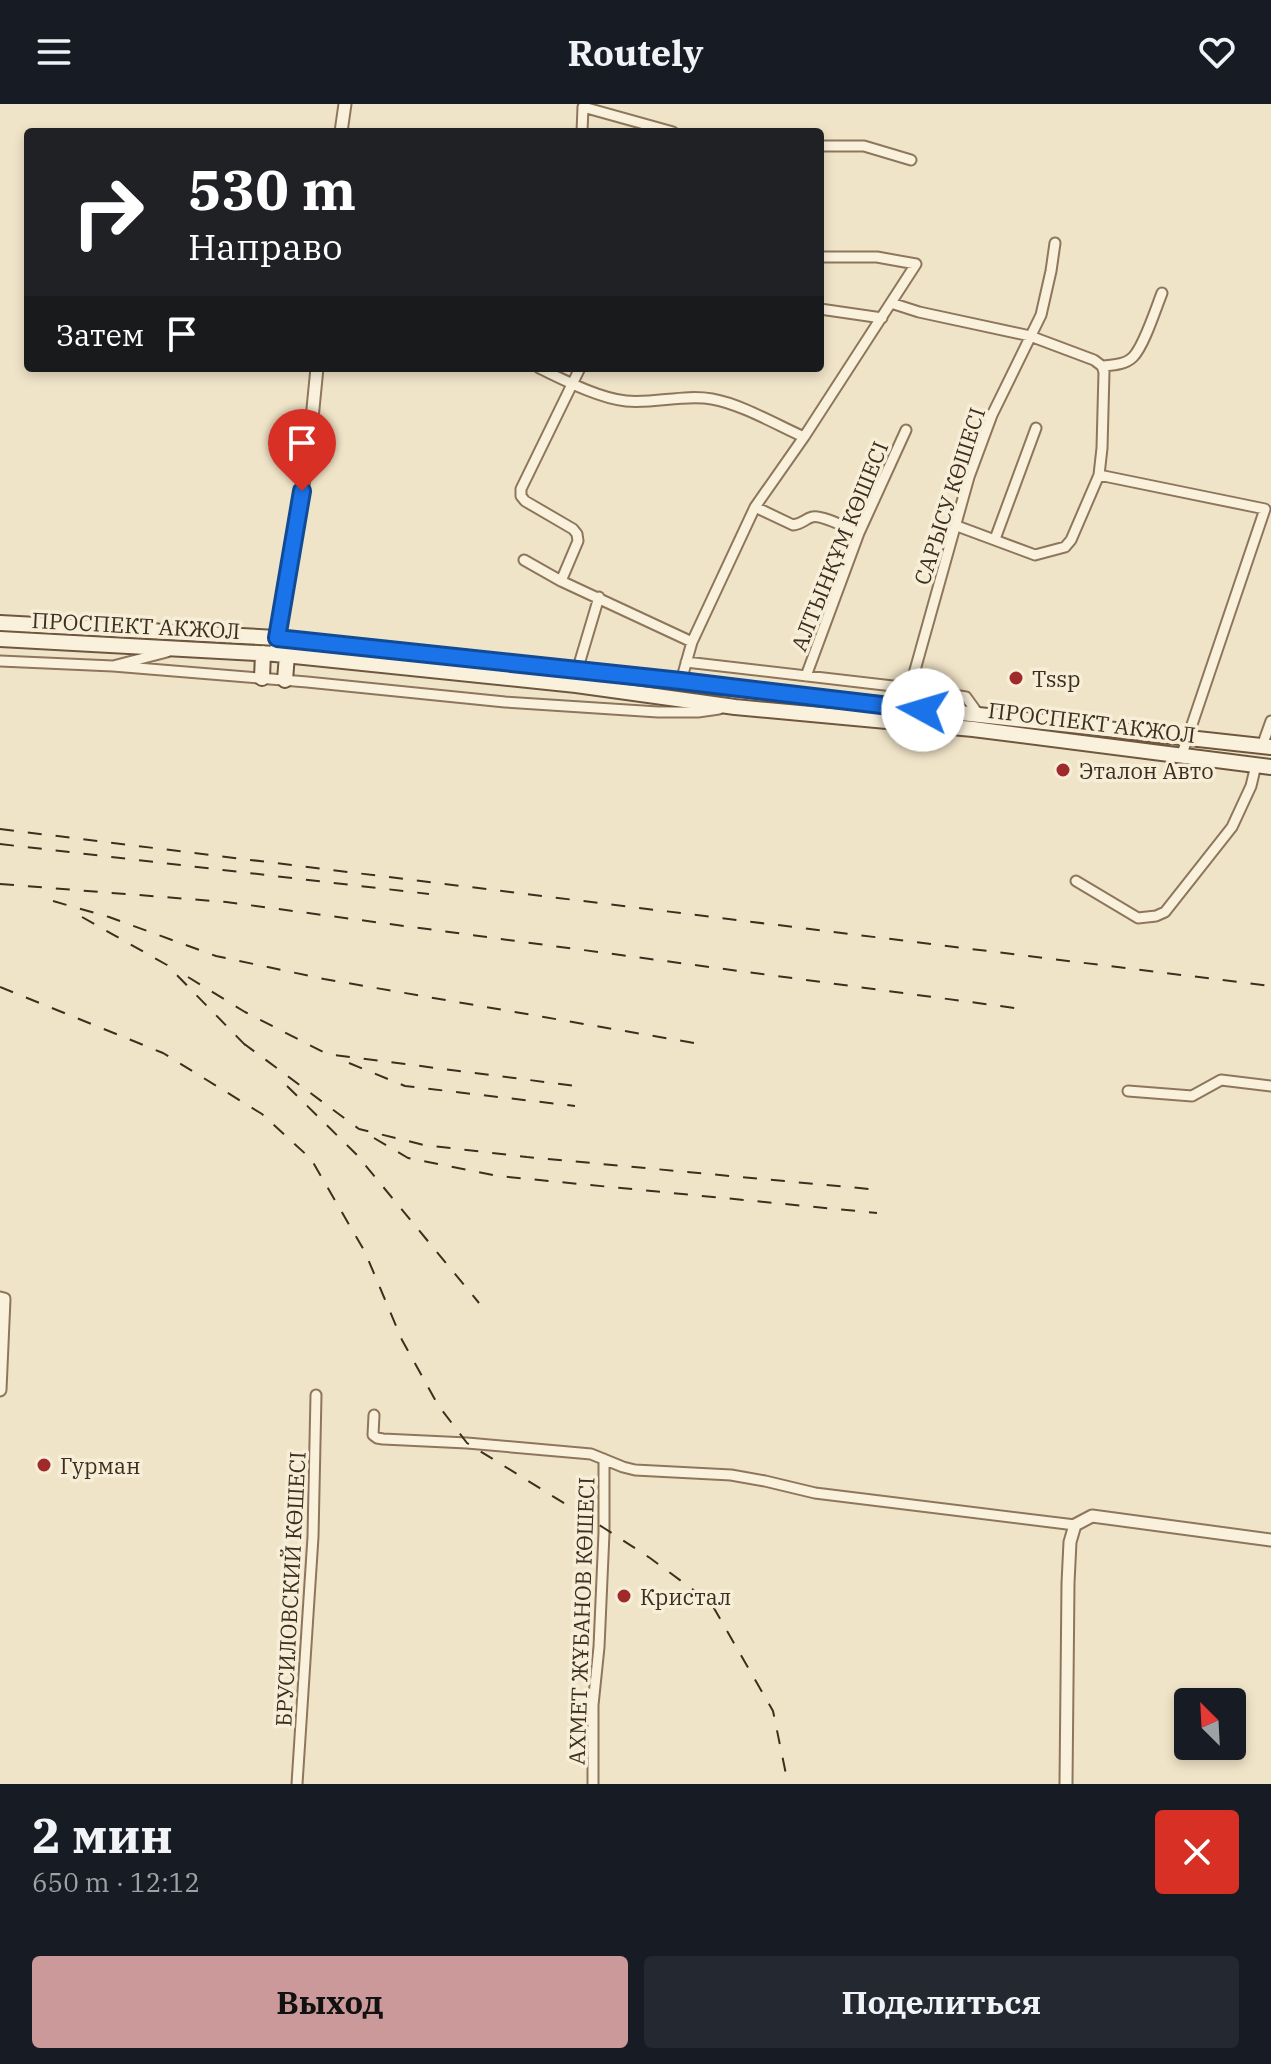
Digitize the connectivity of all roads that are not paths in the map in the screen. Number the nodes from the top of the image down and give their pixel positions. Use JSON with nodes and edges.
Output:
{"nodes":[{"id":1,"x":345,"y":104,"type":"edge"},
{"id":2,"x":625,"y":119,"type":"junction"},
{"id":3,"x":342,"y":128,"type":"edge"},
{"id":4,"x":582,"y":128,"type":"edge"},
{"id":5,"x":624,"y":128,"type":"edge"},
{"id":6,"x":658,"y":128,"type":"edge"},
{"id":7,"x":824,"y":146,"type":"edge"},
{"id":8,"x":911,"y":160,"type":"dead end"},
{"id":9,"x":1055,"y":243,"type":"dead end"},
{"id":10,"x":824,"y":257,"type":"edge"},
{"id":11,"x":1162,"y":293,"type":"dead end"},
{"id":12,"x":891,"y":303,"type":"junction"},
{"id":13,"x":824,"y":310,"type":"edge"},
{"id":14,"x":882,"y":318,"type":"junction"},
{"id":15,"x":1030,"y":336,"type":"junction"},
{"id":16,"x":1102,"y":366,"type":"junction"},
{"id":17,"x":317,"y":372,"type":"edge"},
{"id":18,"x":548,"y":372,"type":"edge"},
{"id":19,"x":578,"y":372,"type":"edge"},
{"id":20,"x":572,"y":383,"type":"junction"},
{"id":21,"x":1036,"y":428,"type":"dead end"},
{"id":22,"x":906,"y":430,"type":"dead end"},
{"id":23,"x":804,"y":437,"type":"junction"},
{"id":24,"x":1099,"y":475,"type":"junction"},
{"id":25,"x":755,"y":507,"type":"junction"},
{"id":26,"x":957,"y":526,"type":"junction"},
{"id":27,"x":859,"y":533,"type":"junction"},
{"id":28,"x":995,"y":539,"type":"junction"},
{"id":29,"x":524,"y":560,"type":"dead end"},
{"id":30,"x":561,"y":581,"type":"junction"},
{"id":31,"x":599,"y":597,"type":"junction"},
{"id":32,"x":0,"y":623,"type":"edge"},
{"id":33,"x":277,"y":638,"type":"junction"},
{"id":34,"x":0,"y":639,"type":"edge"},
{"id":35,"x":692,"y":642,"type":"junction"},
{"id":36,"x":181,"y":648,"type":"junction"},
{"id":37,"x":275,"y":654,"type":"junction"},
{"id":38,"x":0,"y":661,"type":"edge"},
{"id":39,"x":686,"y":662,"type":"junction"},
{"id":40,"x":113,"y":666,"type":"junction"},
{"id":41,"x":577,"y":671,"type":"junction"},
{"id":42,"x":806,"y":676,"type":"junction"},
{"id":43,"x":262,"y":678,"type":"junction"},
{"id":44,"x":285,"y":680,"type":"junction"},
{"id":45,"x":681,"y":681,"type":"junction"},
{"id":46,"x":910,"y":688,"type":"junction"},
{"id":47,"x":735,"y":707,"type":"junction"},
{"id":48,"x":980,"y":716,"type":"junction"},
{"id":49,"x":1271,"y":721,"type":"edge"},
{"id":50,"x":1188,"y":739,"type":"junction"},
{"id":51,"x":1267,"y":746,"type":"edge"},
{"id":52,"x":1182,"y":754,"type":"junction"},
{"id":53,"x":1264,"y":766,"type":"edge"},
{"id":54,"x":1076,"y":881,"type":"dead end"},
{"id":55,"x":1271,"y":1086,"type":"edge"},
{"id":56,"x":1128,"y":1091,"type":"dead end"},
{"id":57,"x":2,"y":1298,"type":"edge"},
{"id":58,"x":0,"y":1390,"type":"edge"},
{"id":59,"x":316,"y":1395,"type":"dead end"},
{"id":60,"x":374,"y":1415,"type":"dead end"},
{"id":61,"x":604,"y":1459,"type":"junction"},
{"id":62,"x":1075,"y":1525,"type":"junction"},
{"id":63,"x":1271,"y":1540,"type":"edge"},
{"id":64,"x":297,"y":1784,"type":"edge"},
{"id":65,"x":593,"y":1784,"type":"edge"},
{"id":66,"x":1066,"y":1784,"type":"edge"}],
"edges":[{"from":1,"to":3,"type":"street"},
{"from":2,"to":4,"type":"street"},
{"from":2,"to":5,"type":"street"},
{"from":2,"to":6,"type":"street"},
{"from":7,"to":8,"type":"street"},
{"from":9,"to":15,"type":"street","name":"САРЫСУ КӨШЕСІ"},
{"from":10,"to":12,"type":"street"},
{"from":11,"to":16,"type":"street"},
{"from":12,"to":14,"type":"street"},
{"from":12,"to":15,"type":"street"},
{"from":13,"to":14,"type":"street"},
{"from":14,"to":23,"type":"street"},
{"from":15,"to":16,"type":"street"},
{"from":15,"to":26,"type":"street","name":"САРЫСУ КӨШЕСІ"},
{"from":16,"to":24,"type":"street"},
{"from":17,"to":33,"type":"street"},
{"from":18,"to":20,"type":"street"},
{"from":19,"to":20,"type":"street"},
{"from":20,"to":23,"type":"street"},
{"from":20,"to":30,"type":"street"},
{"from":21,"to":28,"type":"street"},
{"from":22,"to":27,"type":"street","name":"АЛТЫНҚҰМ КӨШЕСІ"},
{"from":23,"to":25,"type":"street"},
{"from":24,"to":28,"type":"street"},
{"from":24,"to":50,"type":"street"},
{"from":25,"to":27,"type":"street"},
{"from":25,"to":35,"type":"street"},
{"from":26,"to":28,"type":"street"},
{"from":26,"to":46,"type":"street","name":"САРЫСУ КӨШЕСІ"},
{"from":27,"to":42,"type":"street","name":"АЛТЫНҚҰМ КӨШЕСІ"},
{"from":29,"to":30,"type":"street"},
{"from":30,"to":31,"type":"street"},
{"from":31,"to":35,"type":"street"},
{"from":31,"to":41,"type":"street"},
{"from":32,"to":33,"type":"main road","name":"ПРОСПЕКТ АКЖОЛ"},
{"from":33,"to":37,"type":"street"},
{"from":33,"to":41,"type":"main road","name":"ПРОСПЕКТ АКЖОЛ"},
{"from":34,"to":36,"type":"main road","name":"ПРОСПЕКТ АКЖОЛ"},
{"from":35,"to":39,"type":"street"},
{"from":36,"to":37,"type":"main road","name":"ПРОСПЕКТ АКЖОЛ"},
{"from":36,"to":40,"type":"street"},
{"from":37,"to":43,"type":"main road"},
{"from":37,"to":44,"type":"main road"},
{"from":37,"to":47,"type":"main road","name":"ПРОСПЕКТ АКЖОЛ"},
{"from":38,"to":40,"type":"street"},
{"from":39,"to":42,"type":"street"},
{"from":39,"to":45,"type":"street"},
{"from":40,"to":43,"type":"street"},
{"from":41,"to":45,"type":"main road","name":"ПРОСПЕКТ АКЖОЛ"},
{"from":42,"to":46,"type":"street"},
{"from":43,"to":44,"type":"street"},
{"from":44,"to":47,"type":"street"},
{"from":45,"to":48,"type":"main road","name":"ПРОСПЕКТ АКЖОЛ"},
{"from":46,"to":48,"type":"street"},
{"from":47,"to":52,"type":"main road","name":"ПРОСПЕКТ АКЖОЛ"},
{"from":48,"to":50,"type":"main road","name":"ПРОСПЕКТ АКЖОЛ"},
{"from":49,"to":51,"type":"street"},
{"from":50,"to":51,"type":"main road","name":"ПРОСПЕКТ АКЖОЛ"},
{"from":50,"to":52,"type":"street"},
{"from":52,"to":53,"type":"main road","name":"ПРОСПЕКТ АКЖОЛ"},
{"from":53,"to":54,"type":"street"},
{"from":55,"to":56,"type":"street"},
{"from":57,"to":58,"type":"street"},
{"from":59,"to":64,"type":"street","name":"БРУСИЛОВСКИЙ КӨШЕСІ"},
{"from":60,"to":61,"type":"street"},
{"from":61,"to":62,"type":"street"},
{"from":61,"to":65,"type":"street","name":"АХМЕТ ЖҰБАНОВ КӨШЕСІ"},
{"from":62,"to":63,"type":"street"},
{"from":62,"to":66,"type":"street"}]}
